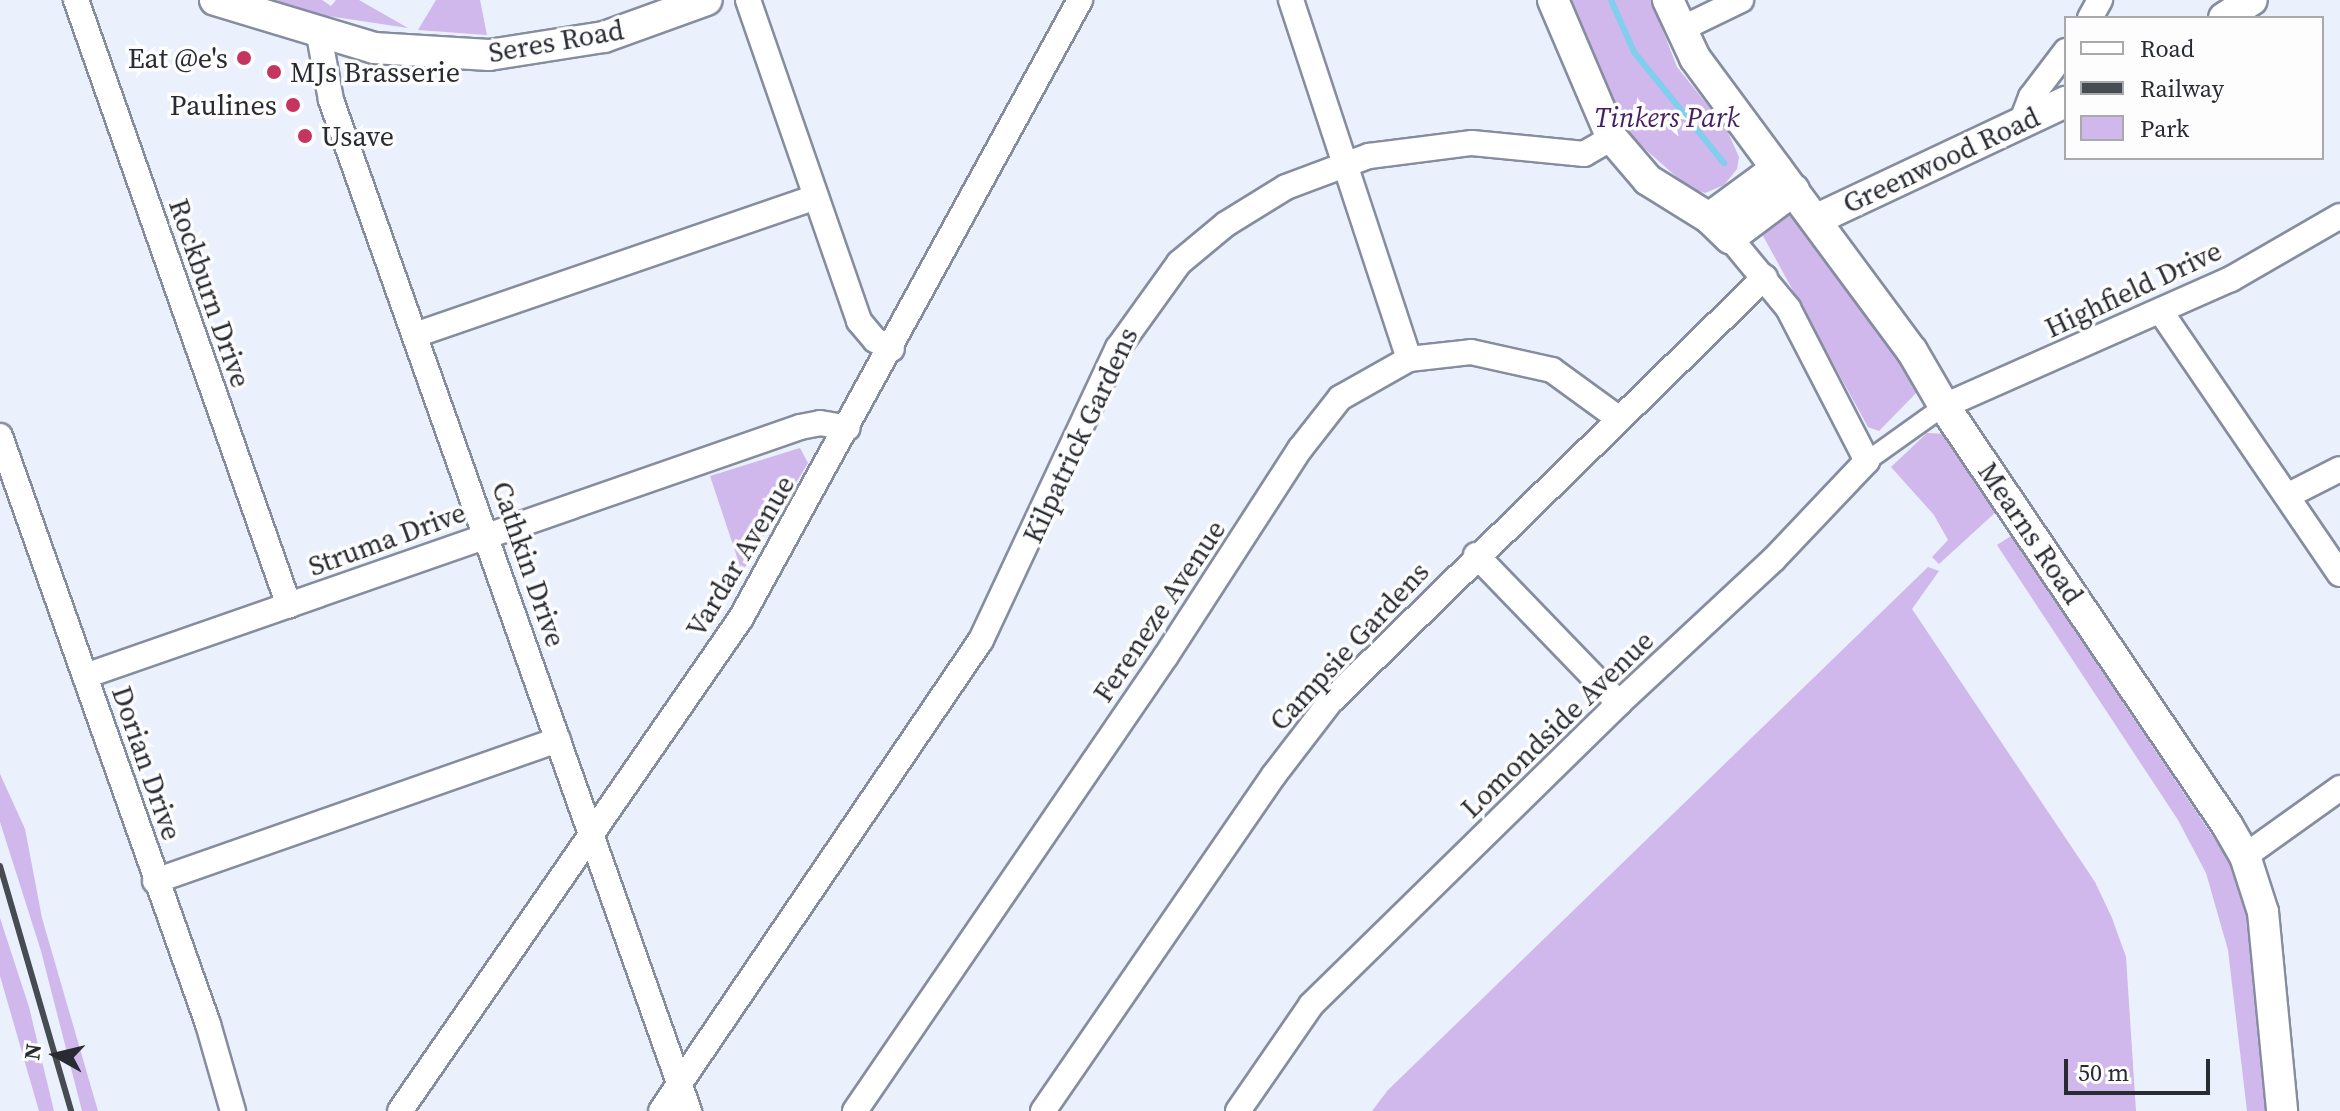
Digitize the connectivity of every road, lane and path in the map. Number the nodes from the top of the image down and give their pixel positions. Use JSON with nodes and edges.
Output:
{"nodes":[{"id":1,"x":76,"y":0,"type":"edge"},
{"id":2,"x":215,"y":0,"type":"edge"},
{"id":3,"x":707,"y":0,"type":"edge"},
{"id":4,"x":748,"y":0,"type":"edge"},
{"id":5,"x":1080,"y":0,"type":"edge"},
{"id":6,"x":1291,"y":0,"type":"edge"},
{"id":7,"x":1553,"y":0,"type":"edge"},
{"id":8,"x":1668,"y":0,"type":"edge"},
{"id":9,"x":1741,"y":0,"type":"edge"},
{"id":10,"x":2252,"y":0,"type":"edge"},
{"id":11,"x":2227,"y":16,"type":"edge"},
{"id":12,"x":1679,"y":30,"type":"junction"},
{"id":13,"x":319,"y":35,"type":"junction"},
{"id":14,"x":2064,"y":54,"type":"edge"},
{"id":15,"x":2064,"y":103,"type":"edge"},
{"id":16,"x":2021,"y":123,"type":"junction"},
{"id":17,"x":1612,"y":138,"type":"junction"},
{"id":18,"x":1344,"y":164,"type":"junction"},
{"id":19,"x":1786,"y":179,"type":"junction"},
{"id":20,"x":816,"y":197,"type":"junction"},
{"id":21,"x":2340,"y":216,"type":"edge"},
{"id":22,"x":1817,"y":219,"type":"junction"},
{"id":23,"x":1720,"y":228,"type":"junction"},
{"id":24,"x":1765,"y":277,"type":"junction"},
{"id":25,"x":2161,"y":312,"type":"junction"},
{"id":26,"x":415,"y":335,"type":"junction"},
{"id":27,"x":892,"y":349,"type":"junction"},
{"id":28,"x":1409,"y":359,"type":"junction"},
{"id":29,"x":1944,"y":406,"type":"junction"},
{"id":30,"x":1618,"y":418,"type":"junction"},
{"id":31,"x":848,"y":428,"type":"junction"},
{"id":32,"x":0,"y":436,"type":"edge"},
{"id":33,"x":1867,"y":461,"type":"junction"},
{"id":34,"x":2340,"y":469,"type":"edge"},
{"id":35,"x":2287,"y":496,"type":"junction"},
{"id":36,"x":487,"y":535,"type":"junction"},
{"id":37,"x":1476,"y":555,"type":"junction"},
{"id":38,"x":2340,"y":574,"type":"edge"},
{"id":39,"x":289,"y":606,"type":"junction"},
{"id":40,"x":85,"y":676,"type":"junction"},
{"id":41,"x":1619,"y":703,"type":"junction"},
{"id":42,"x":558,"y":740,"type":"junction"},
{"id":43,"x":2340,"y":788,"type":"edge"},
{"id":44,"x":589,"y":837,"type":"junction"},
{"id":45,"x":2245,"y":856,"type":"junction"},
{"id":46,"x":155,"y":881,"type":"junction"},
{"id":47,"x":680,"y":1083,"type":"junction"},
{"id":48,"x":233,"y":1111,"type":"edge"},
{"id":49,"x":400,"y":1111,"type":"edge"},
{"id":50,"x":661,"y":1111,"type":"edge"},
{"id":51,"x":689,"y":1111,"type":"edge"},
{"id":52,"x":855,"y":1111,"type":"edge"},
{"id":53,"x":1043,"y":1111,"type":"edge"},
{"id":54,"x":1238,"y":1111,"type":"edge"},
{"id":55,"x":2282,"y":1111,"type":"edge"}],
"edges":[{"from":1,"to":39,"type":"street","name":"Rockburn Drive"},
{"from":2,"to":13,"type":"street","name":"Seres Road"},
{"from":3,"to":13,"type":"street","name":"Seres Road"},
{"from":4,"to":20,"type":"street"},
{"from":5,"to":27,"type":"street","name":"Vardar Avenue"},
{"from":6,"to":18,"type":"street"},
{"from":7,"to":17,"type":"street"},
{"from":8,"to":12,"type":"street","name":"Mearns Road"},
{"from":9,"to":12,"type":"street"},
{"from":10,"to":11,"type":"street"},
{"from":12,"to":19,"type":"street","name":"Mearns Road"},
{"from":13,"to":26,"type":"street","name":"Cathkin Drive"},
{"from":14,"to":16,"type":"street"},
{"from":15,"to":16,"type":"street","name":"Greenwood Road"},
{"from":16,"to":22,"type":"street","name":"Greenwood Road"},
{"from":17,"to":18,"type":"street","name":"Kilpatrick Gardens"},
{"from":17,"to":23,"type":"street"},
{"from":18,"to":28,"type":"street"},
{"from":18,"to":47,"type":"street","name":"Kilpatrick Gardens"},
{"from":19,"to":22,"type":"street","name":"Mearns Road"},
{"from":19,"to":23,"type":"street"},
{"from":20,"to":26,"type":"street"},
{"from":20,"to":27,"type":"street"},
{"from":21,"to":25,"type":"street","name":"Highfield Drive"},
{"from":22,"to":29,"type":"street","name":"Mearns Road"},
{"from":23,"to":24,"type":"street"},
{"from":24,"to":30,"type":"street","name":"Campsie Gardens"},
{"from":24,"to":33,"type":"street"},
{"from":25,"to":29,"type":"street","name":"Highfield Drive"},
{"from":25,"to":35,"type":"street"},
{"from":26,"to":36,"type":"street","name":"Cathkin Drive"},
{"from":27,"to":31,"type":"street","name":"Vardar Avenue"},
{"from":28,"to":30,"type":"street","name":"Fereneze Avenue"},
{"from":28,"to":52,"type":"street","name":"Fereneze Avenue"},
{"from":29,"to":33,"type":"street","name":"Lomondside Avenue"},
{"from":29,"to":45,"type":"street","name":"Mearns Road"},
{"from":30,"to":37,"type":"street","name":"Campsie Gardens"},
{"from":31,"to":36,"type":"street","name":"Struma Drive"},
{"from":31,"to":44,"type":"street","name":"Vardar Avenue"},
{"from":32,"to":40,"type":"street","name":"Dorian Drive"},
{"from":33,"to":41,"type":"street","name":"Lomondside Avenue"},
{"from":34,"to":35,"type":"street"},
{"from":35,"to":38,"type":"street"},
{"from":36,"to":39,"type":"street","name":"Struma Drive"},
{"from":36,"to":42,"type":"street","name":"Cathkin Drive"},
{"from":37,"to":41,"type":"street"},
{"from":37,"to":53,"type":"street","name":"Campsie Gardens"},
{"from":39,"to":40,"type":"street","name":"Struma Drive"},
{"from":40,"to":46,"type":"street","name":"Dorian Drive"},
{"from":41,"to":54,"type":"street","name":"Lomondside Avenue"},
{"from":42,"to":44,"type":"street","name":"Cathkin Drive"},
{"from":42,"to":46,"type":"street"},
{"from":43,"to":45,"type":"street"},
{"from":44,"to":47,"type":"street","name":"Cathkin Drive"},
{"from":44,"to":49,"type":"street","name":"Vardar Avenue"},
{"from":45,"to":55,"type":"street","name":"Mearns Road"},
{"from":46,"to":48,"type":"street","name":"Dorian Drive"},
{"from":47,"to":50,"type":"street","name":"Kilpatrick Gardens"},
{"from":47,"to":51,"type":"street","name":"Cathkin Drive"}]}
